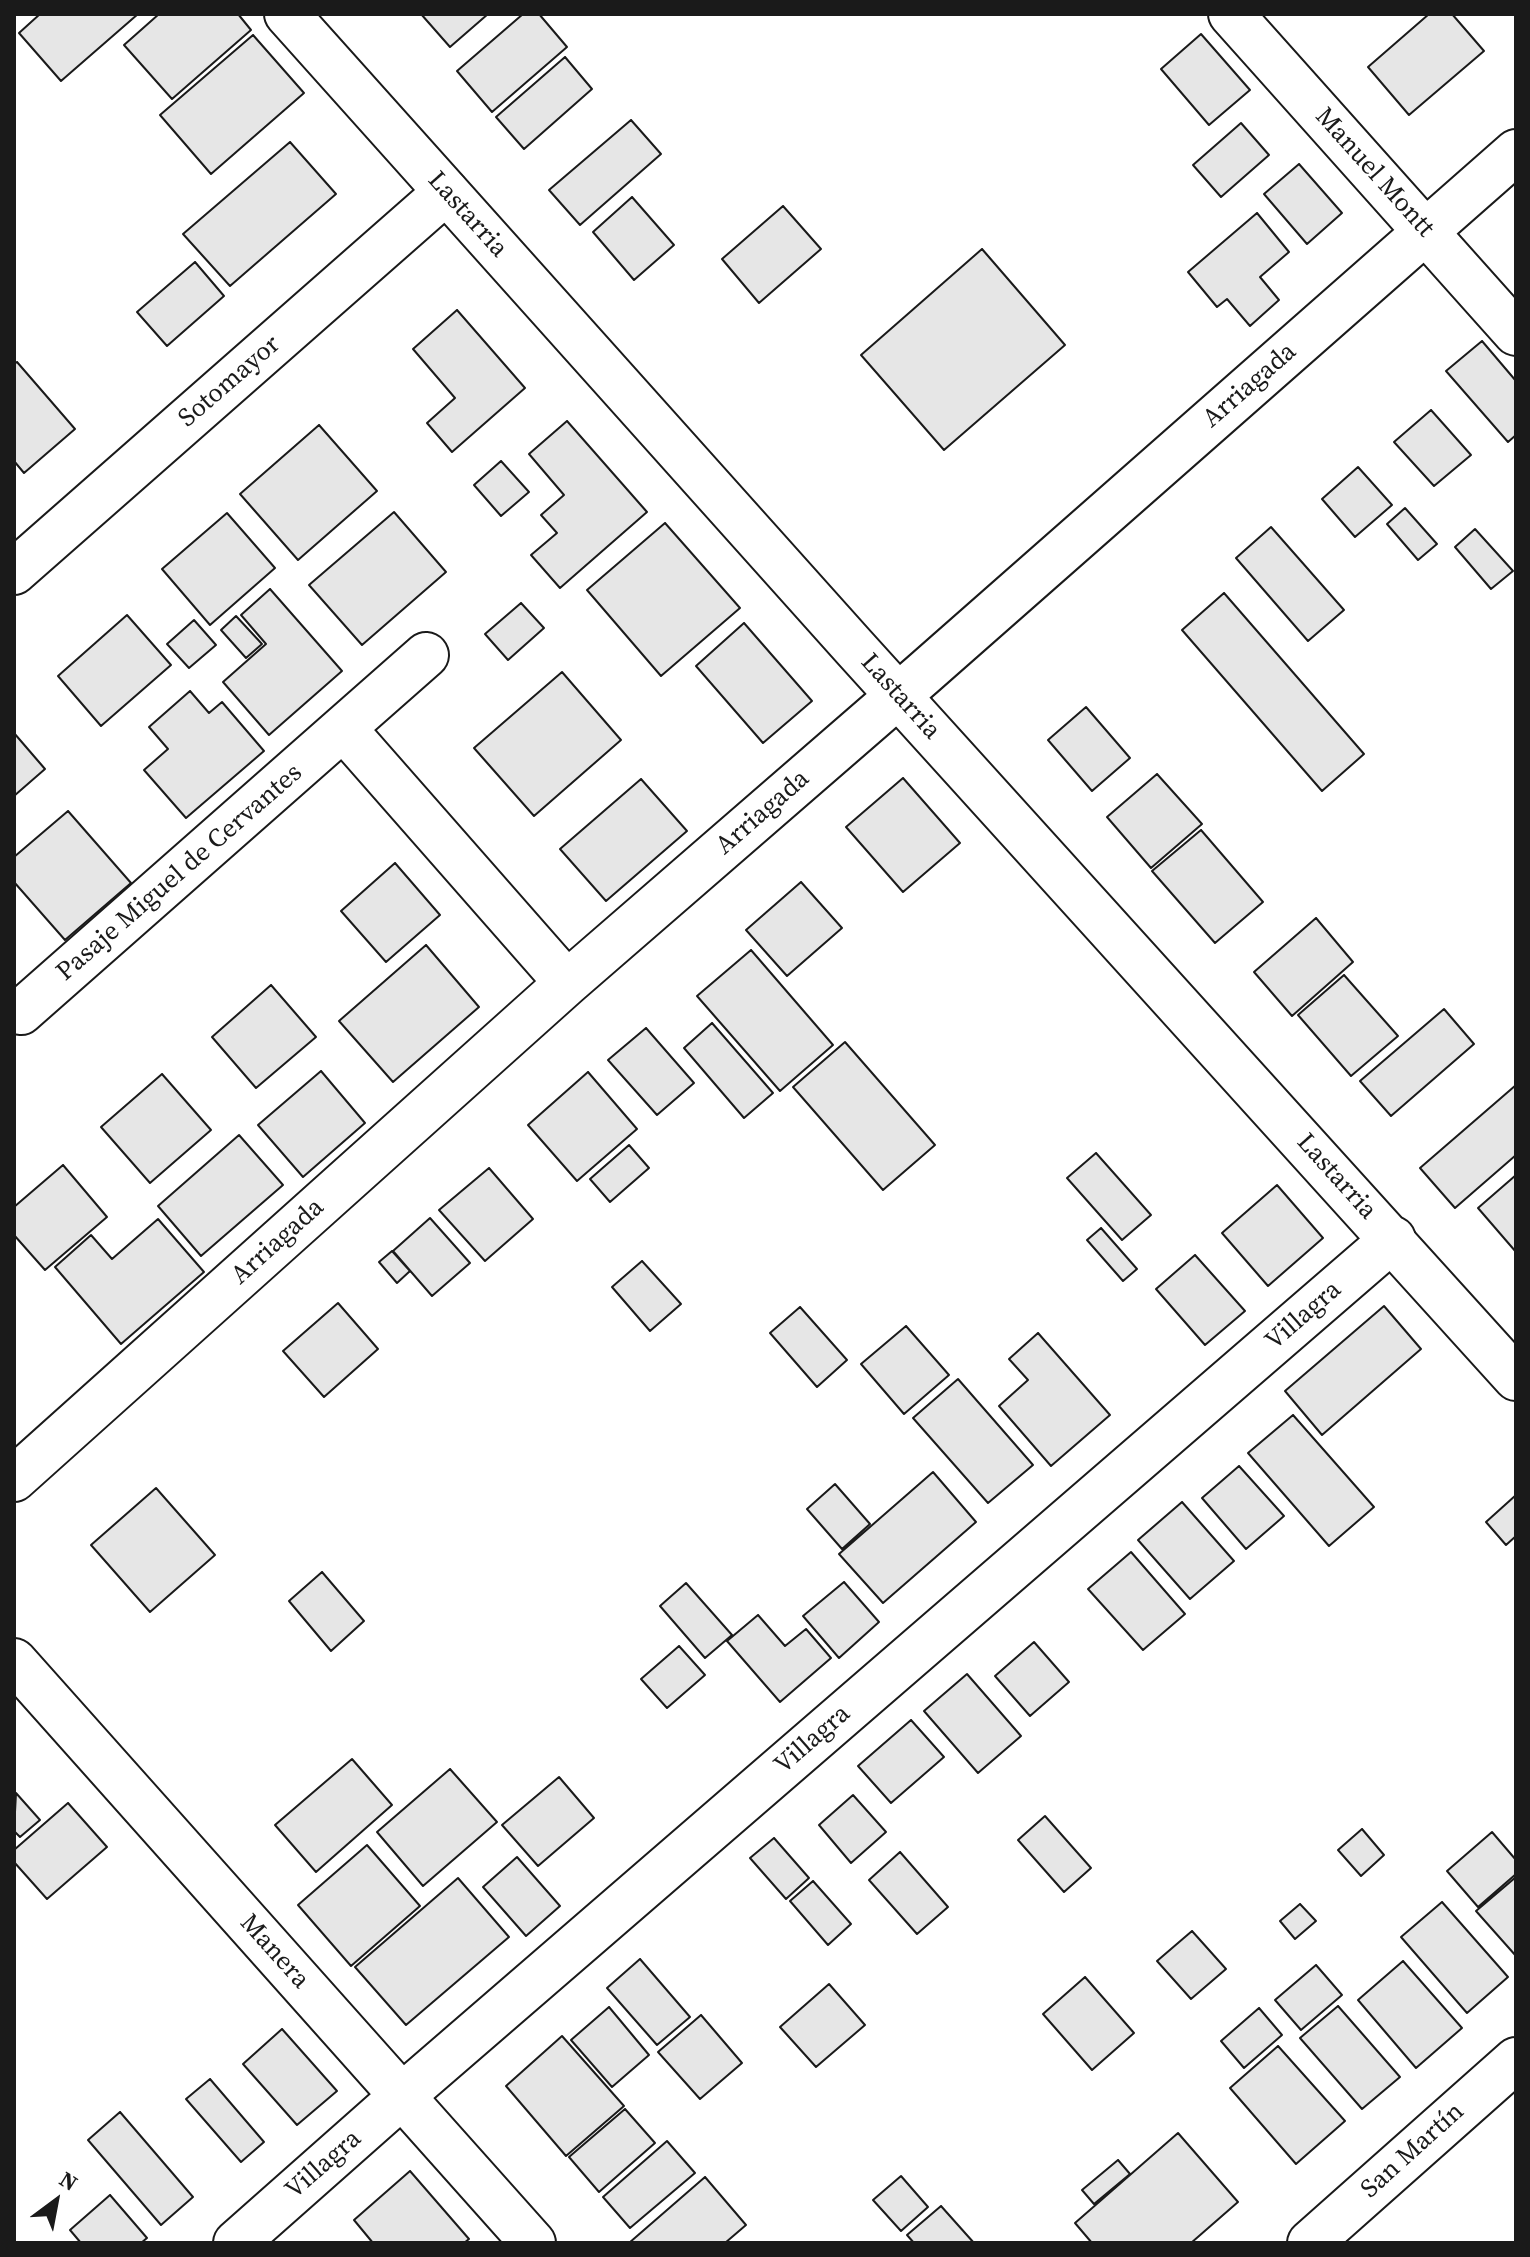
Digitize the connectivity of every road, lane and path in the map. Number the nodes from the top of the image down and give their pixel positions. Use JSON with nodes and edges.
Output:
{"nodes":[{"id":1,"x":287,"y":14,"type":"edge"},
{"id":2,"x":1231,"y":14,"type":"edge"},
{"id":3,"x":1516,"y":152,"type":"edge"},
{"id":4,"x":446,"y":192,"type":"junction"},
{"id":5,"x":1425,"y":231,"type":"junction"},
{"id":6,"x":1516,"y":333,"type":"edge"},
{"id":7,"x":14,"y":572,"type":"edge"},
{"id":8,"x":426,"y":655,"type":"dead end"},
{"id":9,"x":899,"y":695,"type":"junction"},
{"id":10,"x":344,"y":729,"type":"junction"},
{"id":11,"x":567,"y":983,"type":"junction"},
{"id":12,"x":14,"y":1011,"type":"edge"},
{"id":13,"x":1393,"y":1239,"type":"junction"},
{"id":14,"x":1516,"y":1378,"type":"edge"},
{"id":15,"x":14,"y":1479,"type":"edge"},
{"id":16,"x":14,"y":1661,"type":"edge"},
{"id":17,"x":1516,"y":2060,"type":"edge"},
{"id":18,"x":402,"y":2096,"type":"junction"},
{"id":19,"x":236,"y":2243,"type":"edge"},
{"id":20,"x":533,"y":2243,"type":"edge"},
{"id":21,"x":1310,"y":2243,"type":"edge"}],
"edges":[{"from":1,"to":4,"type":"street","name":"Lastarria"},
{"from":2,"to":5,"type":"street","name":"Manuel Montt"},
{"from":3,"to":5,"type":"street","name":"Arriagada"},
{"from":4,"to":7,"type":"street","name":"Sotomayor"},
{"from":4,"to":9,"type":"street","name":"Lastarria"},
{"from":5,"to":6,"type":"street","name":"Manuel Montt"},
{"from":5,"to":9,"type":"street","name":"Arriagada"},
{"from":8,"to":10,"type":"street","name":"Pasaje Miguel de Cervantes"},
{"from":9,"to":11,"type":"street","name":"Arriagada"},
{"from":9,"to":13,"type":"street","name":"Lastarria"},
{"from":10,"to":11,"type":"street"},
{"from":10,"to":12,"type":"street","name":"Pasaje Miguel de Cervantes"},
{"from":11,"to":15,"type":"street","name":"Arriagada"},
{"from":13,"to":14,"type":"street","name":"Lastarria"},
{"from":13,"to":18,"type":"street","name":"Villagra"},
{"from":16,"to":18,"type":"street","name":"Manera"},
{"from":17,"to":21,"type":"street","name":"San Martín"},
{"from":18,"to":19,"type":"street","name":"Villagra"},
{"from":18,"to":20,"type":"street","name":"Manera"}]}
